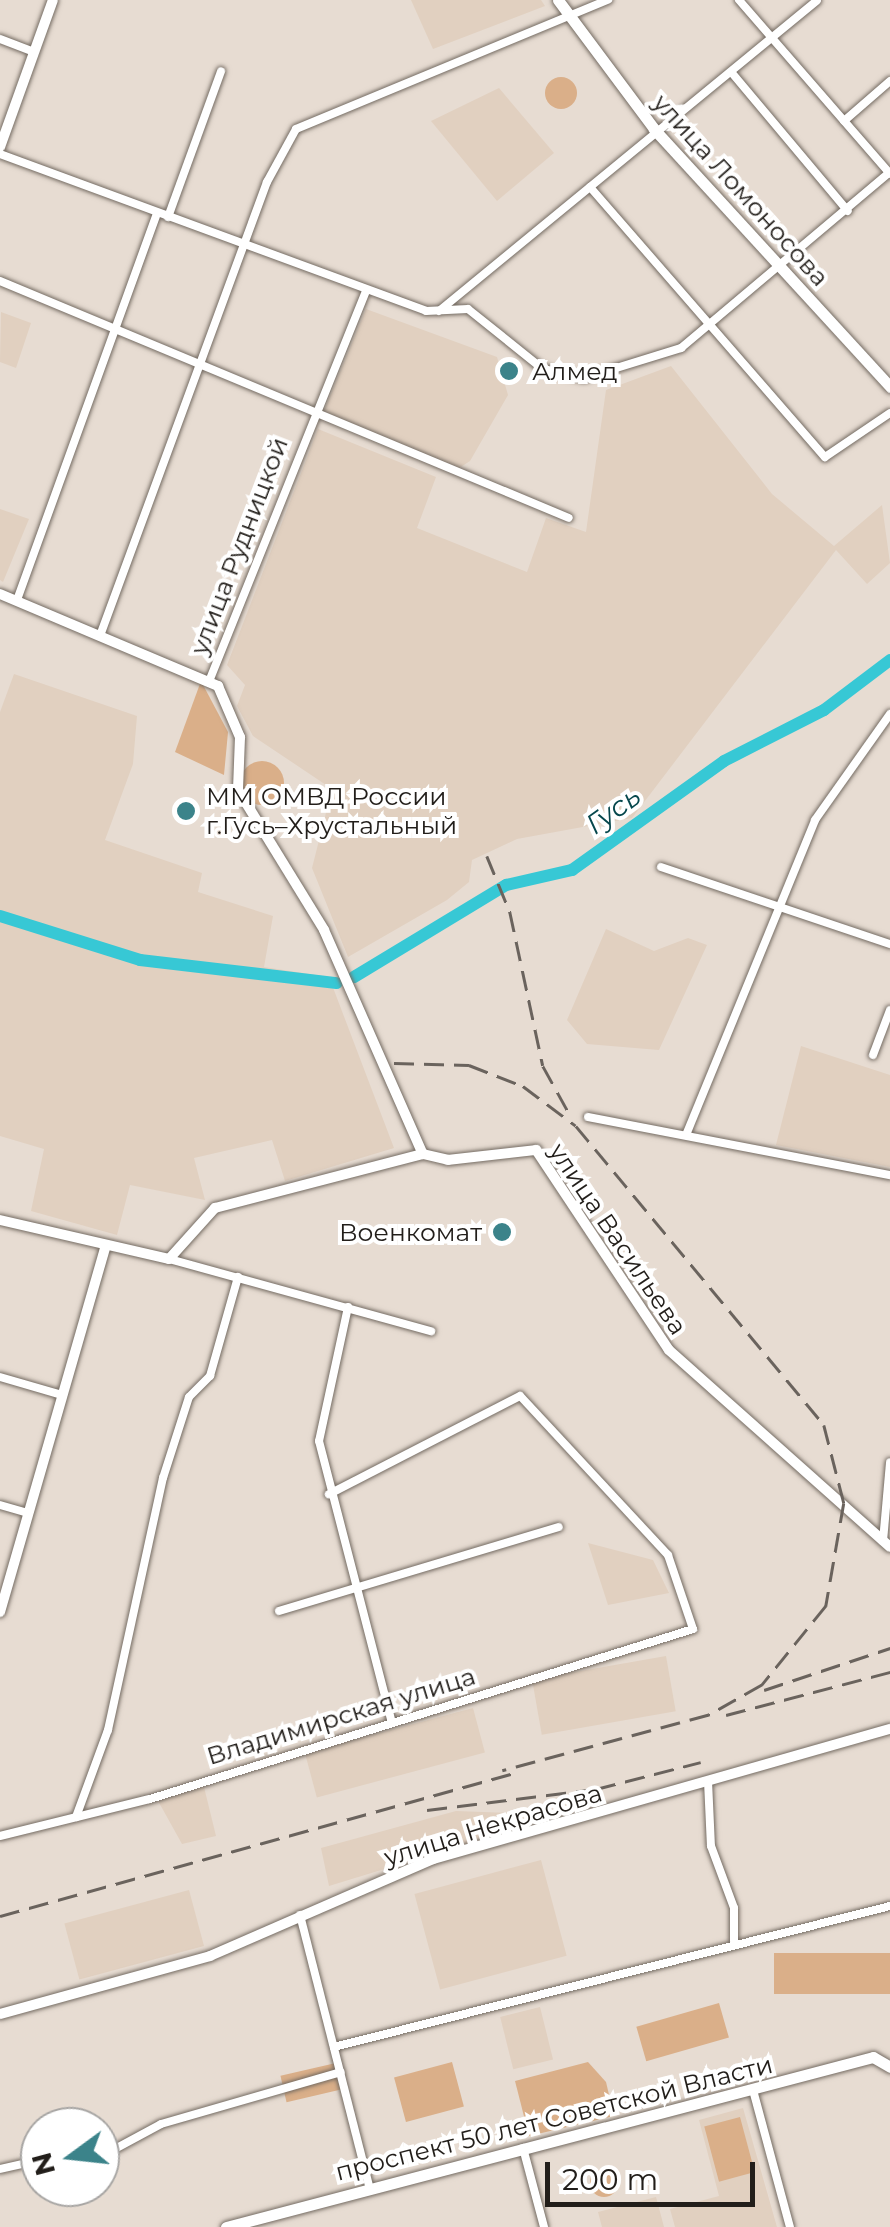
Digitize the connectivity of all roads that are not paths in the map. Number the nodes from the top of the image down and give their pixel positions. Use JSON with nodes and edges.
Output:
{"nodes":[{"id":1,"x":52,"y":0,"type":"edge"},
{"id":2,"x":558,"y":0,"type":"edge"},
{"id":3,"x":608,"y":0,"type":"edge"},
{"id":4,"x":739,"y":0,"type":"edge"},
{"id":5,"x":818,"y":0,"type":"edge"},
{"id":6,"x":568,"y":15,"type":"junction"},
{"id":7,"x":0,"y":39,"type":"edge"},
{"id":8,"x":774,"y":40,"type":"junction"},
{"id":9,"x":34,"y":52,"type":"junction"},
{"id":10,"x":222,"y":71,"type":"dead end"},
{"id":11,"x":732,"y":73,"type":"junction"},
{"id":12,"x":890,"y":82,"type":"edge"},
{"id":13,"x":844,"y":121,"type":"junction"},
{"id":14,"x":654,"y":129,"type":"junction"},
{"id":15,"x":0,"y":151,"type":"edge"},
{"id":16,"x":890,"y":174,"type":"edge"},
{"id":17,"x":590,"y":187,"type":"junction"},
{"id":18,"x":848,"y":211,"type":"junction"},
{"id":19,"x":157,"y":214,"type":"junction"},
{"id":20,"x":168,"y":217,"type":"junction"},
{"id":21,"x":244,"y":245,"type":"junction"},
{"id":22,"x":779,"y":269,"type":"junction"},
{"id":23,"x":0,"y":280,"type":"edge"},
{"id":24,"x":366,"y":291,"type":"junction"},
{"id":25,"x":439,"y":311,"type":"junction"},
{"id":26,"x":117,"y":326,"type":"junction"},
{"id":27,"x":710,"y":326,"type":"junction"},
{"id":28,"x":204,"y":360,"type":"junction"},
{"id":29,"x":890,"y":386,"type":"edge"},
{"id":30,"x":313,"y":408,"type":"junction"},
{"id":31,"x":890,"y":414,"type":"edge"},
{"id":32,"x":570,"y":518,"type":"dead end"},
{"id":33,"x":0,"y":594,"type":"edge"},
{"id":34,"x":17,"y":600,"type":"junction"},
{"id":35,"x":101,"y":633,"type":"junction"},
{"id":36,"x":210,"y":679,"type":"junction"},
{"id":37,"x":890,"y":714,"type":"edge"},
{"id":38,"x":661,"y":867,"type":"dead end"},
{"id":39,"x":786,"y":905,"type":"junction"},
{"id":40,"x":890,"y":944,"type":"edge"},
{"id":41,"x":890,"y":1010,"type":"edge"},
{"id":42,"x":872,"y":1055,"type":"dead end"},
{"id":43,"x":588,"y":1116,"type":"dead end"},
{"id":44,"x":686,"y":1135,"type":"junction"},
{"id":45,"x":423,"y":1154,"type":"junction"},
{"id":46,"x":890,"y":1175,"type":"edge"},
{"id":47,"x":0,"y":1220,"type":"edge"},
{"id":48,"x":104,"y":1248,"type":"junction"},
{"id":49,"x":169,"y":1259,"type":"junction"},
{"id":50,"x":238,"y":1277,"type":"junction"},
{"id":51,"x":348,"y":1306,"type":"junction"},
{"id":52,"x":432,"y":1331,"type":"dead end"},
{"id":53,"x":0,"y":1378,"type":"edge"},
{"id":54,"x":62,"y":1395,"type":"junction"},
{"id":55,"x":890,"y":1462,"type":"edge"},
{"id":56,"x":329,"y":1494,"type":"junction"},
{"id":57,"x":0,"y":1505,"type":"edge"},
{"id":58,"x":28,"y":1513,"type":"junction"},
{"id":59,"x":559,"y":1527,"type":"dead end"},
{"id":60,"x":886,"y":1544,"type":"edge"},
{"id":61,"x":350,"y":1588,"type":"junction"},
{"id":62,"x":279,"y":1611,"type":"dead end"},
{"id":63,"x":0,"y":1612,"type":"edge"},
{"id":64,"x":391,"y":1720,"type":"junction"},
{"id":65,"x":890,"y":1729,"type":"edge"},
{"id":66,"x":708,"y":1781,"type":"junction"},
{"id":67,"x":76,"y":1817,"type":"junction"},
{"id":68,"x":0,"y":1836,"type":"edge"},
{"id":69,"x":890,"y":1906,"type":"edge"},
{"id":70,"x":300,"y":1915,"type":"junction"},
{"id":71,"x":734,"y":1941,"type":"junction"},
{"id":72,"x":0,"y":2014,"type":"edge"},
{"id":73,"x":334,"y":2048,"type":"junction"},
{"id":74,"x":890,"y":2067,"type":"edge"},
{"id":75,"x":341,"y":2072,"type":"junction"},
{"id":76,"x":753,"y":2090,"type":"junction"},
{"id":77,"x":120,"y":2146,"type":"edge"},
{"id":78,"x":523,"y":2148,"type":"junction"},
{"id":79,"x":370,"y":2189,"type":"junction"},
{"id":80,"x":226,"y":2227,"type":"edge"},
{"id":81,"x":544,"y":2227,"type":"edge"},
{"id":82,"x":790,"y":2227,"type":"edge"}],
"edges":[{"from":1,"to":9,"type":"street"},
{"from":2,"to":6,"type":"main road","name":"улица Ломоносова"},
{"from":3,"to":6,"type":"street"},
{"from":4,"to":8,"type":"street"},
{"from":5,"to":8,"type":"street"},
{"from":6,"to":14,"type":"main road","name":"улица Ломоносова"},
{"from":6,"to":21,"type":"street"},
{"from":7,"to":9,"type":"street"},
{"from":8,"to":11,"type":"street"},
{"from":8,"to":13,"type":"street"},
{"from":9,"to":15,"type":"street"},
{"from":10,"to":20,"type":"street"},
{"from":11,"to":14,"type":"street"},
{"from":11,"to":18,"type":"street"},
{"from":12,"to":13,"type":"street"},
{"from":13,"to":16,"type":"street"},
{"from":14,"to":17,"type":"street"},
{"from":14,"to":22,"type":"main road","name":"улица Ломоносова"},
{"from":15,"to":19,"type":"street"},
{"from":16,"to":18,"type":"street"},
{"from":17,"to":25,"type":"street"},
{"from":17,"to":27,"type":"street"},
{"from":18,"to":22,"type":"street"},
{"from":19,"to":20,"type":"street"},
{"from":19,"to":26,"type":"street"},
{"from":20,"to":21,"type":"street"},
{"from":21,"to":24,"type":"street"},
{"from":21,"to":28,"type":"street"},
{"from":22,"to":27,"type":"street"},
{"from":22,"to":29,"type":"main road","name":"улица Ломоносова"},
{"from":23,"to":26,"type":"street"},
{"from":24,"to":25,"type":"street"},
{"from":24,"to":30,"type":"street","name":"улица Рудницкой"},
{"from":25,"to":27,"type":"street"},
{"from":26,"to":28,"type":"street"},
{"from":26,"to":34,"type":"street"},
{"from":27,"to":31,"type":"street"},
{"from":28,"to":30,"type":"street"},
{"from":28,"to":35,"type":"street"},
{"from":30,"to":32,"type":"street"},
{"from":30,"to":36,"type":"street","name":"улица Рудницкой"},
{"from":33,"to":34,"type":"street"},
{"from":34,"to":35,"type":"street"},
{"from":35,"to":36,"type":"street"},
{"from":36,"to":45,"type":"street","name":"улица Рудницкой"},
{"from":37,"to":39,"type":"street"},
{"from":38,"to":39,"type":"street"},
{"from":39,"to":40,"type":"street"},
{"from":39,"to":44,"type":"street"},
{"from":41,"to":42,"type":"street"},
{"from":43,"to":44,"type":"street"},
{"from":44,"to":46,"type":"street"},
{"from":45,"to":49,"type":"street"},
{"from":45,"to":60,"type":"street","name":"улица Васильева"},
{"from":47,"to":48,"type":"street"},
{"from":48,"to":49,"type":"street"},
{"from":48,"to":54,"type":"street"},
{"from":49,"to":50,"type":"street"},
{"from":50,"to":51,"type":"street"},
{"from":50,"to":67,"type":"street"},
{"from":51,"to":52,"type":"street"},
{"from":51,"to":56,"type":"street"},
{"from":53,"to":54,"type":"street"},
{"from":54,"to":58,"type":"street"},
{"from":55,"to":60,"type":"street"},
{"from":56,"to":61,"type":"street"},
{"from":56,"to":64,"type":"street","name":"Владимирская улица"},
{"from":57,"to":58,"type":"street"},
{"from":58,"to":63,"type":"street"},
{"from":59,"to":61,"type":"street"},
{"from":61,"to":62,"type":"street"},
{"from":61,"to":64,"type":"street"},
{"from":64,"to":67,"type":"street","name":"Владимирская улица"},
{"from":65,"to":66,"type":"street","name":"улица Некрасова"},
{"from":66,"to":70,"type":"street","name":"улица Некрасова"},
{"from":66,"to":71,"type":"street"},
{"from":67,"to":68,"type":"street","name":"Владимирская улица"},
{"from":69,"to":71,"type":"street"},
{"from":70,"to":72,"type":"street","name":"улица Некрасова"},
{"from":70,"to":73,"type":"street"},
{"from":71,"to":73,"type":"street"},
{"from":73,"to":75,"type":"street"},
{"from":74,"to":76,"type":"main road","name":"проспект 50 лет Советской Власти"},
{"from":75,"to":77,"type":"street"},
{"from":75,"to":79,"type":"street"},
{"from":76,"to":78,"type":"main road","name":"проспект 50 лет Советской Власти"},
{"from":76,"to":82,"type":"street"},
{"from":78,"to":79,"type":"main road","name":"проспект 50 лет Советской Власти"},
{"from":78,"to":81,"type":"street"},
{"from":79,"to":80,"type":"main road","name":"проспект 50 лет Советской Власти"}]}
